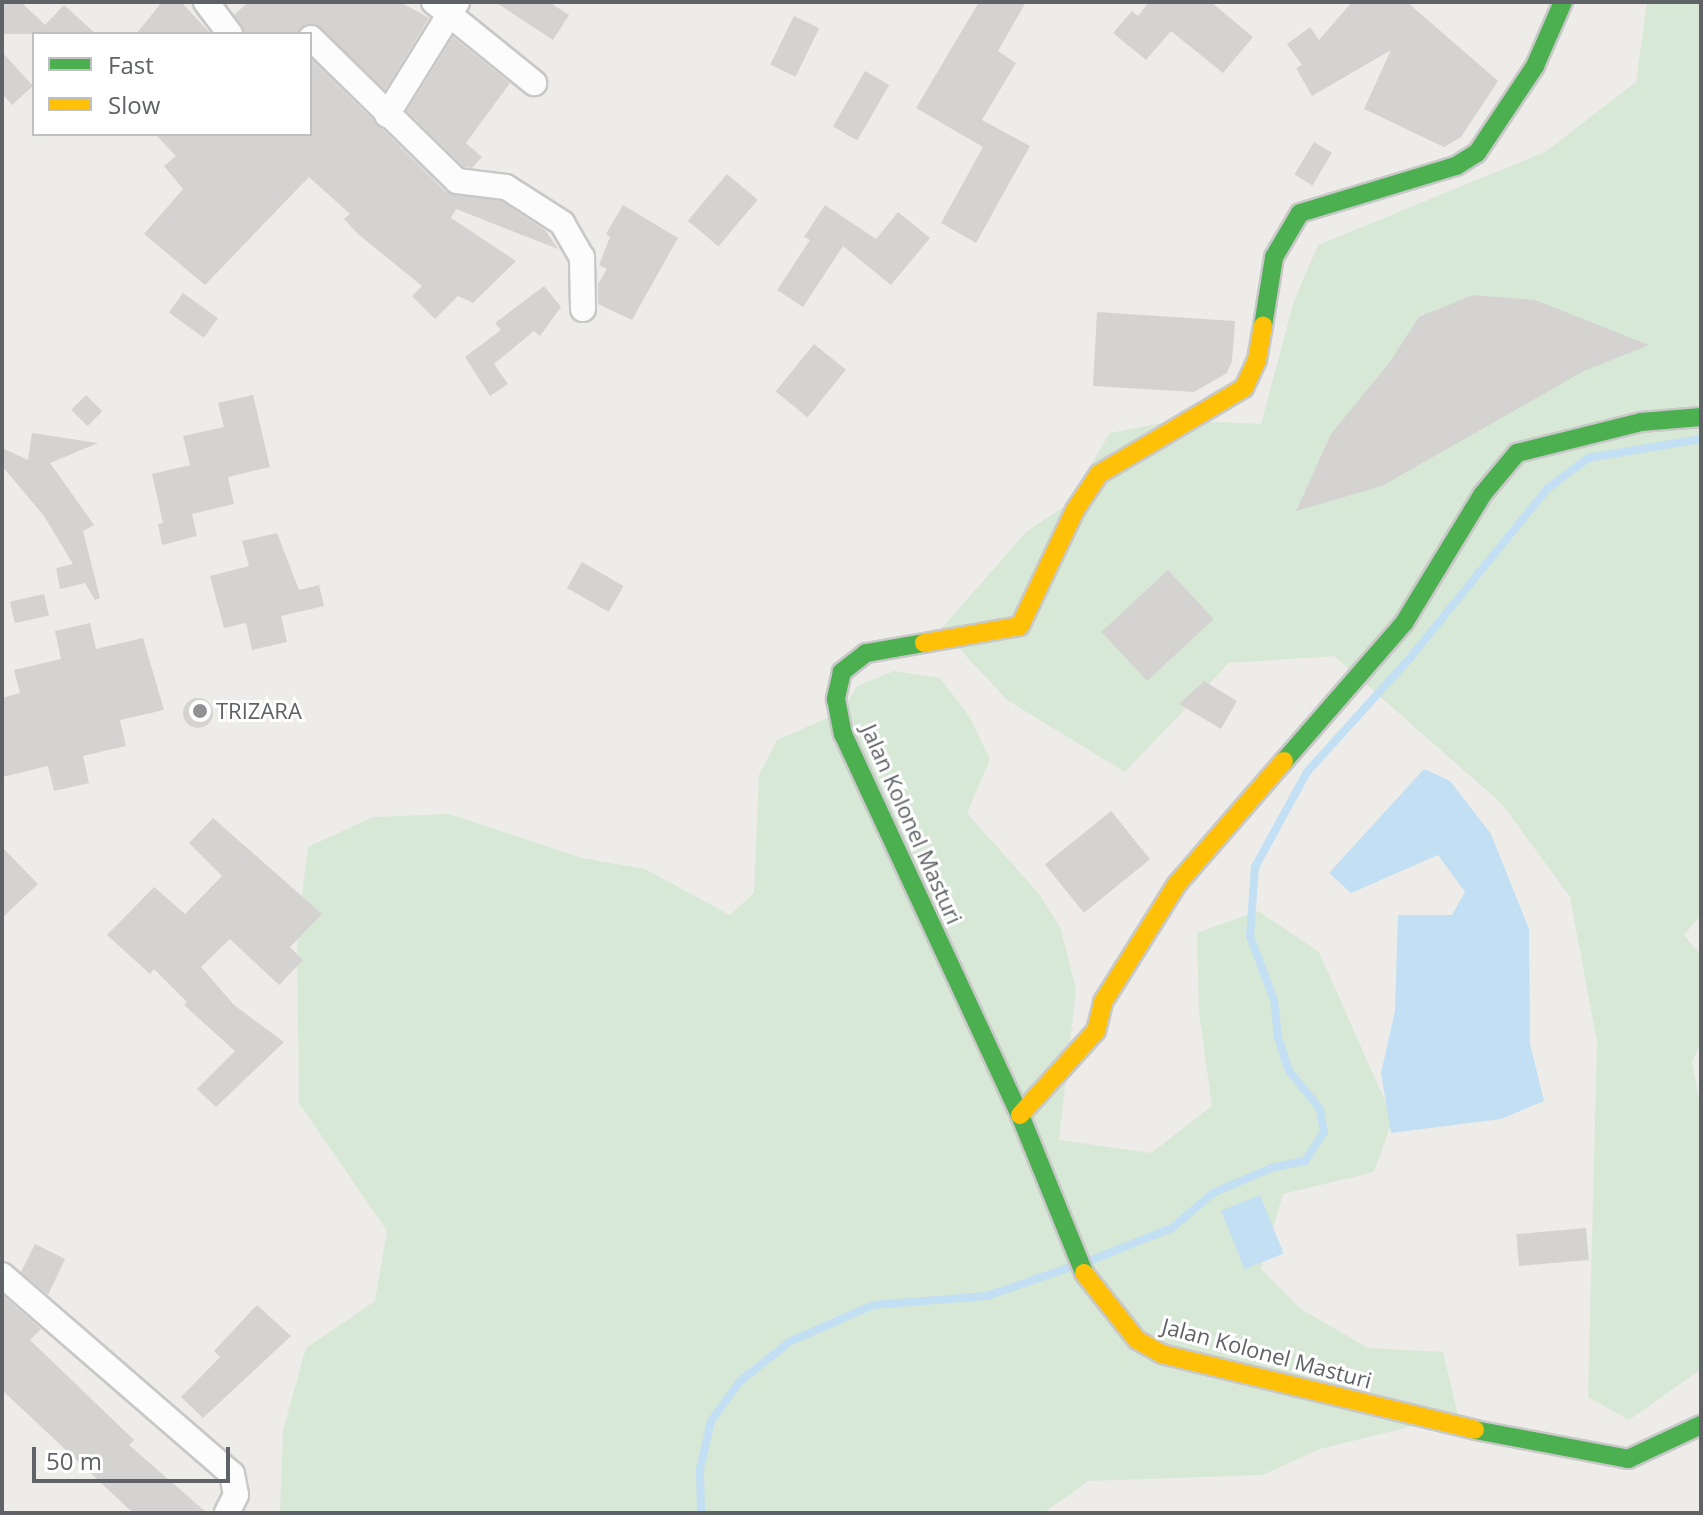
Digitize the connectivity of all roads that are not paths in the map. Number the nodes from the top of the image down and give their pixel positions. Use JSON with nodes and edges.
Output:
{"nodes":[{"id":1,"x":206,"y":2,"type":"edge"},
{"id":2,"x":1563,"y":2,"type":"edge"},
{"id":3,"x":447,"y":7,"type":"edge"},
{"id":4,"x":228,"y":32,"type":"edge"},
{"id":5,"x":312,"y":39,"type":"edge"},
{"id":6,"x":534,"y":83,"type":"dead end"},
{"id":7,"x":387,"y":115,"type":"junction"},
{"id":8,"x":583,"y":309,"type":"dead end"},
{"id":9,"x":1701,"y":417,"type":"edge"},
{"id":10,"x":1020,"y":1115,"type":"junction"},
{"id":11,"x":2,"y":1275,"type":"edge"},
{"id":12,"x":1701,"y":1425,"type":"edge"},
{"id":13,"x":227,"y":1513,"type":"edge"}],
"edges":[{"from":1,"to":4,"type":"street"},
{"from":2,"to":10,"type":"main road","name":"Jalan Kolonel Masturi"},
{"from":3,"to":6,"type":"street"},
{"from":3,"to":7,"type":"street"},
{"from":5,"to":7,"type":"street"},
{"from":7,"to":8,"type":"street"},
{"from":9,"to":10,"type":"main road"},
{"from":10,"to":12,"type":"main road","name":"Jalan Kolonel Masturi"},
{"from":11,"to":13,"type":"street"}]}
